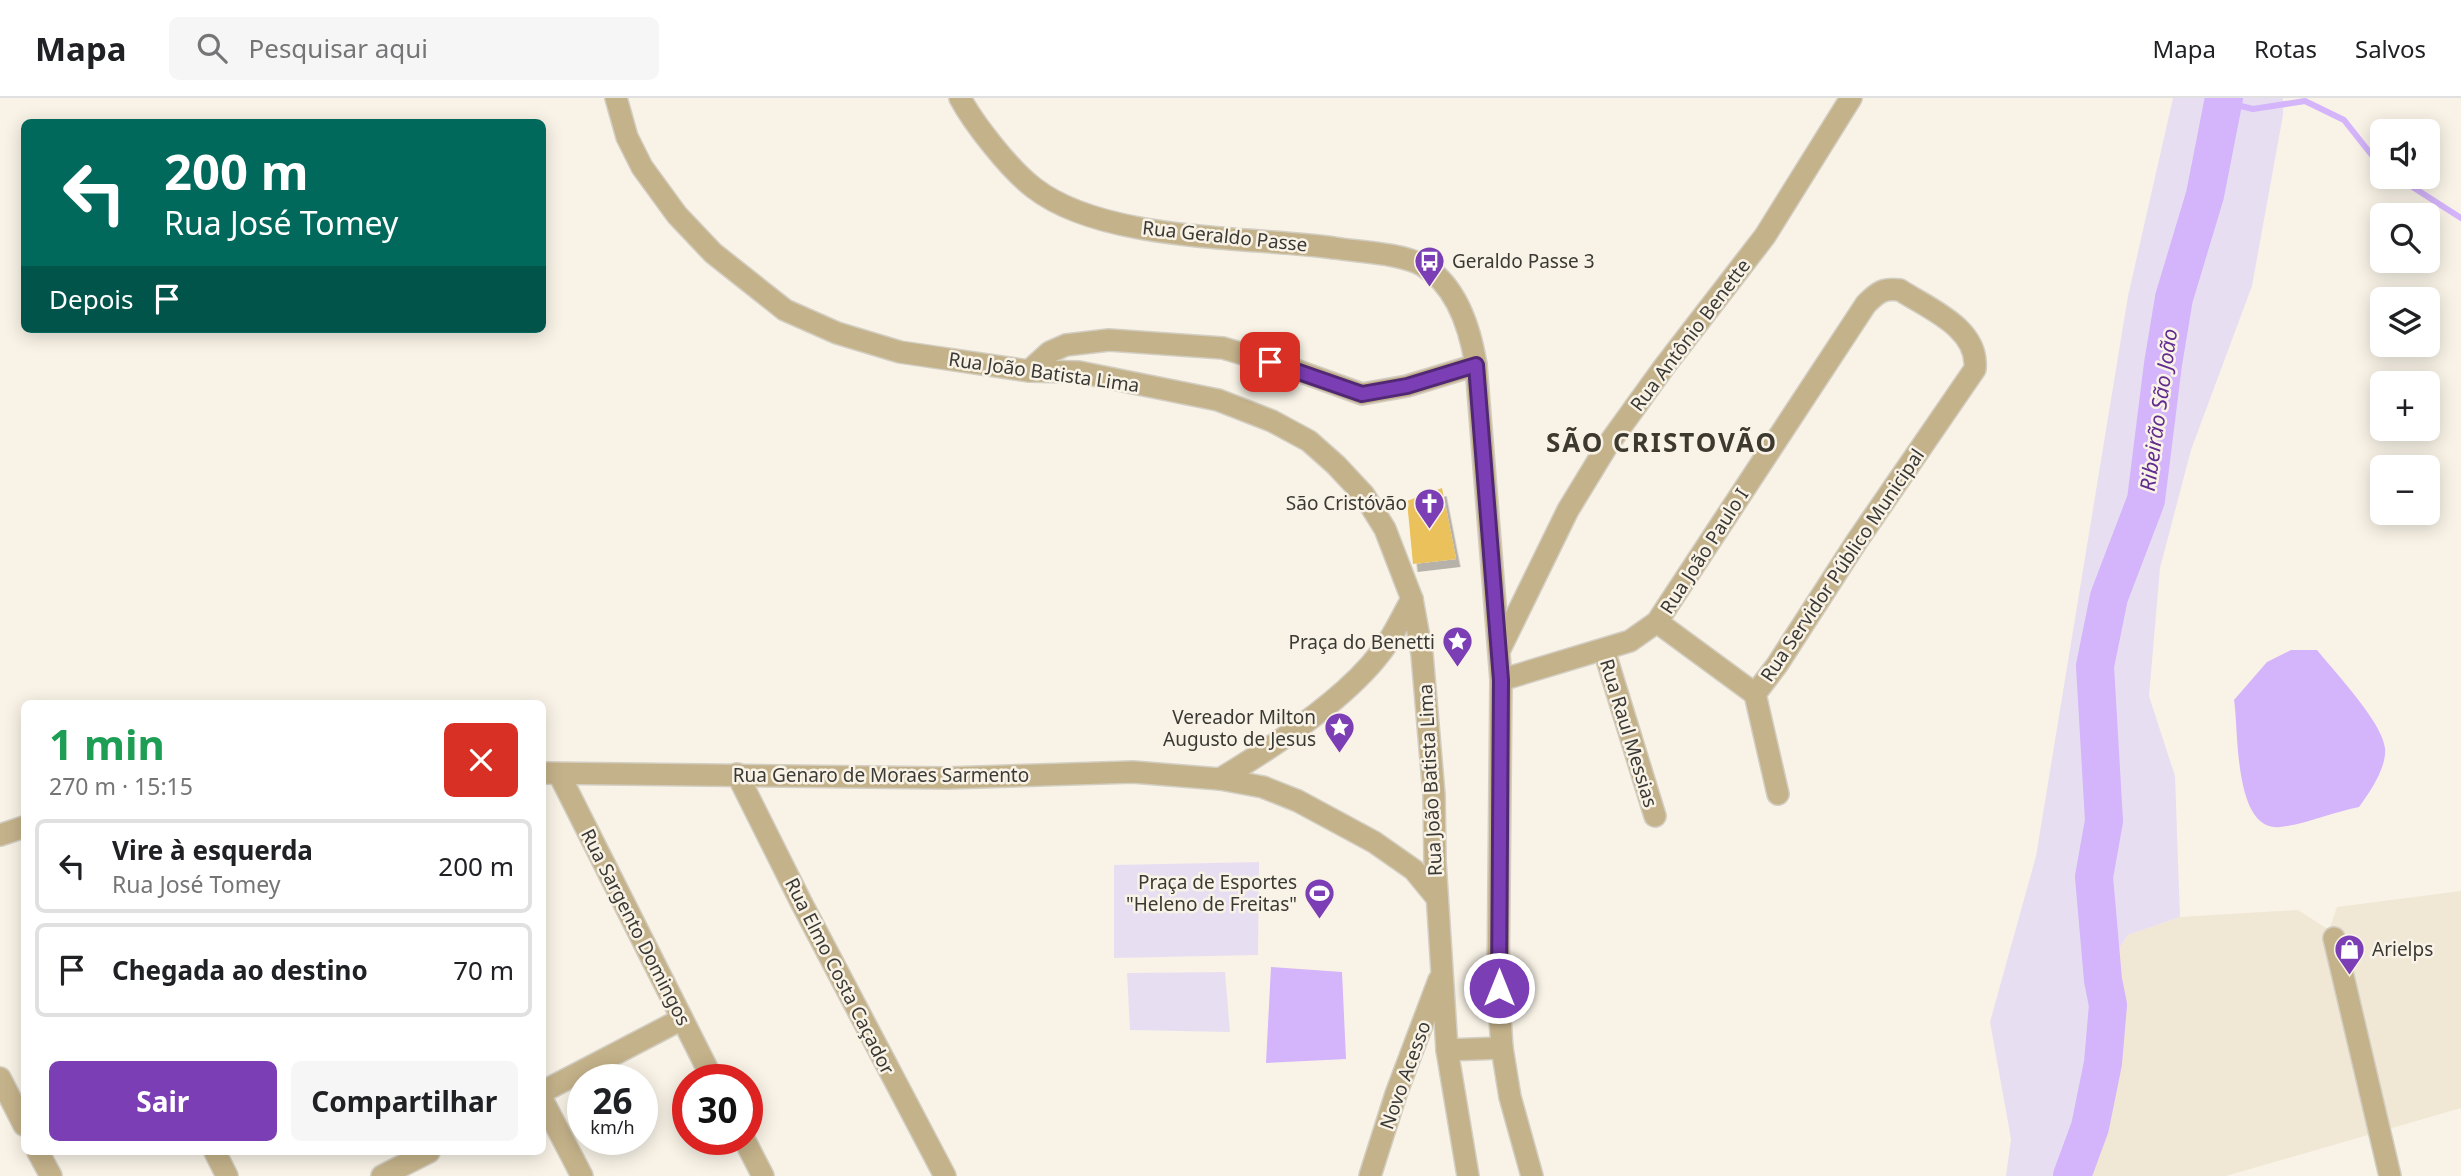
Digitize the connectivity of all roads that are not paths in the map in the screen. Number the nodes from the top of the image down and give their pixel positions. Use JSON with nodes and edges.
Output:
{"nodes":[{"id":1,"x":616,"y":98,"type":"edge"},
{"id":2,"x":960,"y":98,"type":"edge"},
{"id":3,"x":1851,"y":98,"type":"edge"},
{"id":4,"x":1963,"y":332,"type":"joint"},
{"id":5,"x":1476,"y":365,"type":"junction"},
{"id":6,"x":1029,"y":371,"type":"junction"},
{"id":7,"x":1412,"y":599,"type":"junction"},
{"id":8,"x":1657,"y":622,"type":"junction"},
{"id":9,"x":1499,"y":650,"type":"junction"},
{"id":10,"x":1604,"y":650,"type":"junction"},
{"id":11,"x":1501,"y":680,"type":"junction"},
{"id":12,"x":1755,"y":694,"type":"junction"},
{"id":13,"x":551,"y":773,"type":"edge"},
{"id":14,"x":737,"y":774,"type":"junction"},
{"id":15,"x":1220,"y":779,"type":"junction"},
{"id":16,"x":1778,"y":794,"type":"dead end"},
{"id":17,"x":1654,"y":816,"type":"dead end"},
{"id":18,"x":21,"y":828,"type":"edge"},
{"id":19,"x":0,"y":835,"type":"edge"},
{"id":20,"x":1437,"y":898,"type":"junction"},
{"id":21,"x":2334,"y":938,"type":"dead end"},
{"id":22,"x":1441,"y":975,"type":"junction"},
{"id":23,"x":682,"y":1019,"type":"junction"},
{"id":24,"x":1502,"y":1048,"type":"junction"},
{"id":25,"x":1447,"y":1051,"type":"junction"},
{"id":26,"x":705,"y":1064,"type":"edge"},
{"id":27,"x":0,"y":1078,"type":"edge"},
{"id":28,"x":546,"y":1090,"type":"edge"},
{"id":29,"x":546,"y":1107,"type":"edge"},
{"id":30,"x":21,"y":1119,"type":"edge"},
{"id":31,"x":40,"y":1155,"type":"edge"},
{"id":32,"x":216,"y":1155,"type":"edge"},
{"id":33,"x":422,"y":1155,"type":"edge"},
{"id":34,"x":752,"y":1155,"type":"edge"},
{"id":35,"x":396,"y":1167,"type":"edge"},
{"id":36,"x":51,"y":1176,"type":"edge"},
{"id":37,"x":227,"y":1176,"type":"edge"},
{"id":38,"x":582,"y":1176,"type":"edge"},
{"id":39,"x":763,"y":1176,"type":"edge"},
{"id":40,"x":945,"y":1176,"type":"edge"},
{"id":41,"x":1370,"y":1176,"type":"edge"},
{"id":42,"x":1468,"y":1176,"type":"edge"},
{"id":43,"x":1532,"y":1176,"type":"edge"},
{"id":44,"x":2390,"y":1176,"type":"edge"}],
"edges":[{"from":1,"to":6,"type":"street","name":"Rua João Batista Lima"},
{"from":2,"to":5,"type":"street","name":"Rua Geraldo Passe"},
{"from":3,"to":9,"type":"street","name":"Rua Antônio Benette"},
{"from":4,"to":8,"type":"street","name":"Rua João Paulo I"},
{"from":4,"to":12,"type":"street","name":"Rua Servidor Público Municipal"},
{"from":5,"to":6,"type":"street"},
{"from":5,"to":9,"type":"street","name":"Rua Geraldo Passe"},
{"from":6,"to":7,"type":"street","name":"Rua João Batista Lima"},
{"from":7,"to":15,"type":"street"},
{"from":7,"to":20,"type":"street","name":"Rua João Batista Lima"},
{"from":8,"to":10,"type":"street","name":"Rua João Paulo I"},
{"from":8,"to":12,"type":"street","name":"Rua Servidor Público Municipal"},
{"from":9,"to":11,"type":"street","name":"Rua Geraldo Passe"},
{"from":10,"to":11,"type":"street","name":"Rua João Paulo I"},
{"from":10,"to":17,"type":"street","name":"Rua Raul Messias"},
{"from":11,"to":24,"type":"street","name":"Rua Geraldo Passe"},
{"from":12,"to":16,"type":"street"},
{"from":13,"to":14,"type":"street","name":"Rua Genaro de Moraes Sarmento"},
{"from":13,"to":23,"type":"street","name":"Rua Sargento Domingos"},
{"from":14,"to":15,"type":"street","name":"Rua Genaro de Moraes Sarmento"},
{"from":14,"to":40,"type":"street","name":"Rua Elmo Costa Caçador"},
{"from":15,"to":20,"type":"street","name":"Rua Genaro de Moraes Sarmento"},
{"from":18,"to":19,"type":"street"},
{"from":20,"to":22,"type":"street","name":"Rua João Batista Lima"},
{"from":21,"to":44,"type":"street"},
{"from":22,"to":25,"type":"street","name":"Rua João Batista Lima"},
{"from":22,"to":41,"type":"street","name":"Novo Acesso"},
{"from":23,"to":26,"type":"street","name":"Rua Sargento Domingos"},
{"from":23,"to":28,"type":"street"},
{"from":24,"to":25,"type":"street"},
{"from":24,"to":43,"type":"street","name":"Rua Geraldo Passe"},
{"from":25,"to":42,"type":"street","name":"Rua João Batista Lima"},
{"from":27,"to":30,"type":"street"},
{"from":29,"to":38,"type":"street"},
{"from":31,"to":36,"type":"street"},
{"from":32,"to":37,"type":"street"},
{"from":33,"to":35,"type":"street"},
{"from":34,"to":39,"type":"street"}]}
